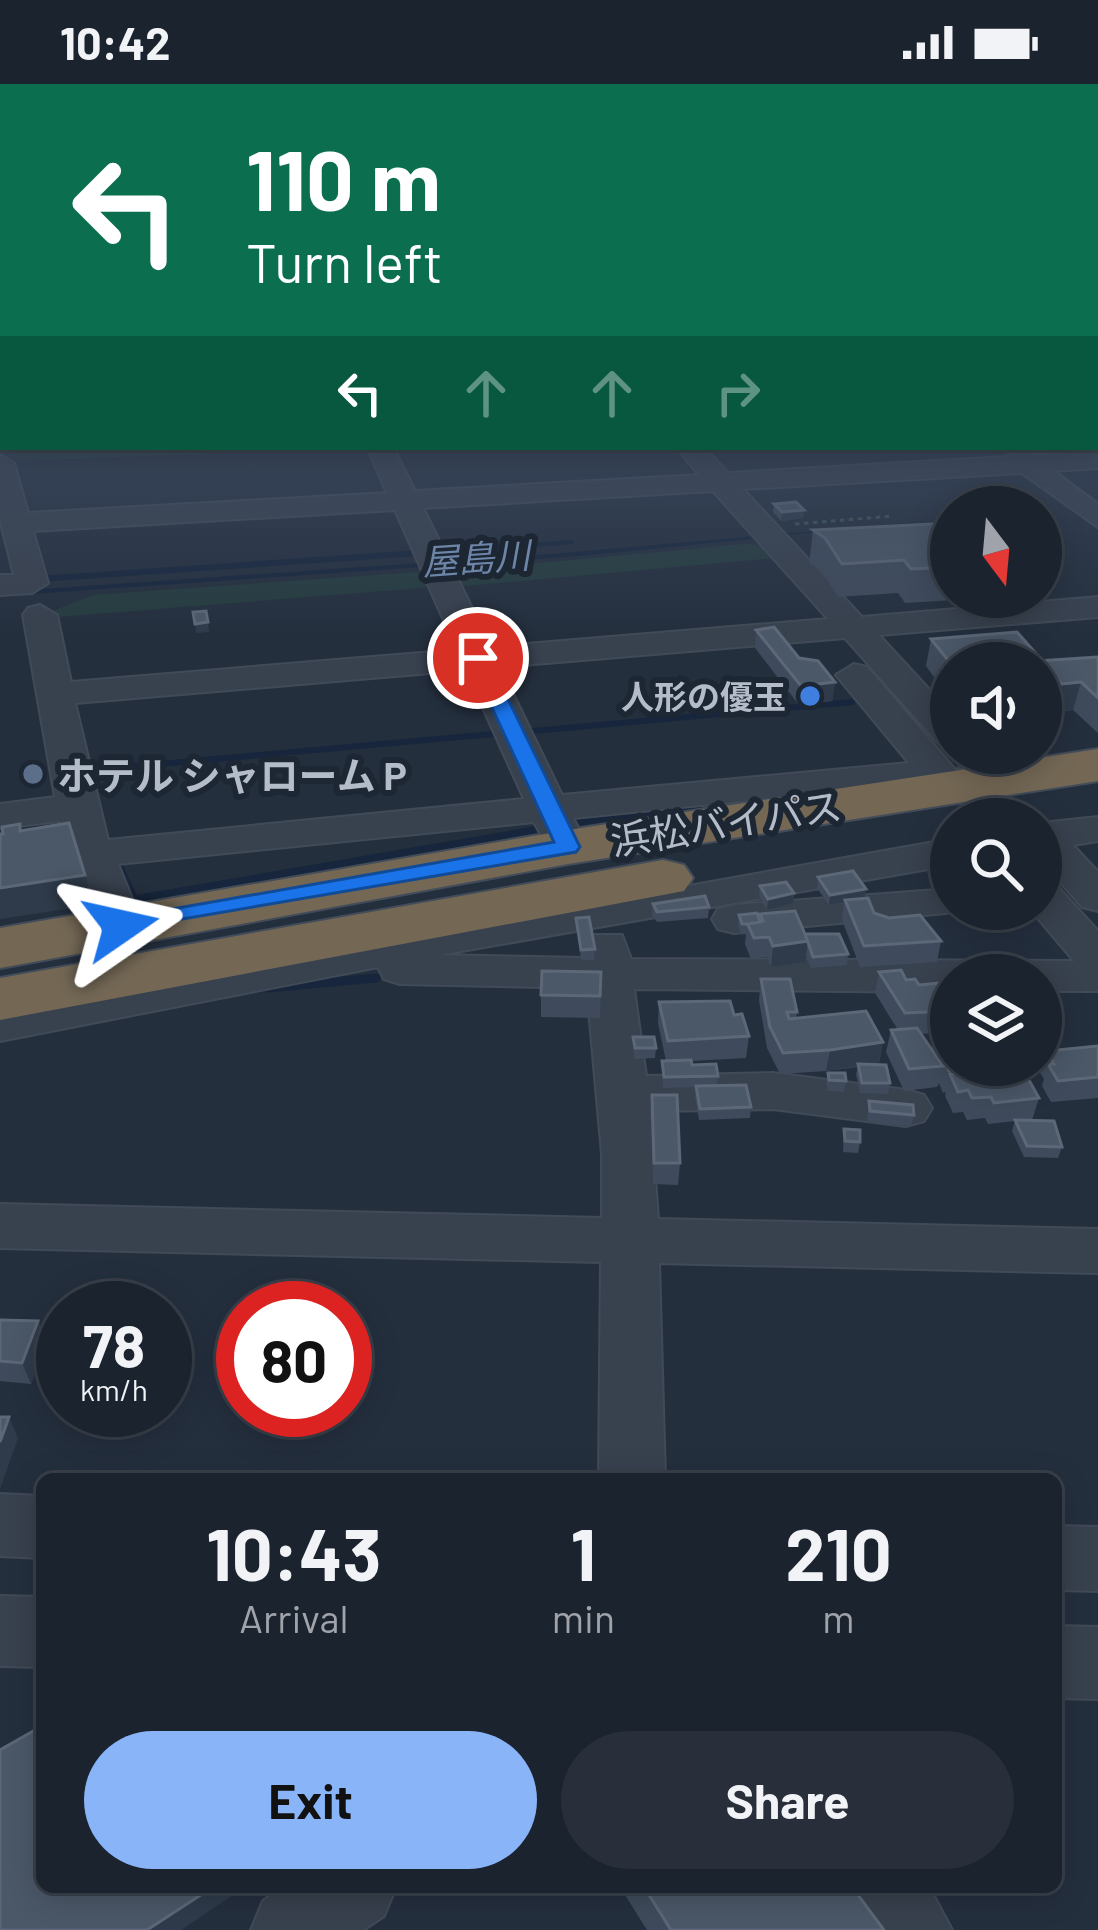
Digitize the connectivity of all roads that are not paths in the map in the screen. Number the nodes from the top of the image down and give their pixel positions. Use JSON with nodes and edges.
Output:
{"nodes":[{"id":1,"x":2,"y":460,"type":"edge"},
{"id":2,"x":386,"y":460,"type":"edge"},
{"id":3,"x":701,"y":460,"type":"edge"},
{"id":4,"x":970,"y":460,"type":"edge"},
{"id":5,"x":1022,"y":460,"type":"edge"},
{"id":6,"x":720,"y":482,"type":"junction"},
{"id":7,"x":405,"y":500,"type":"junction"},
{"id":8,"x":1093,"y":514,"type":"edge"},
{"id":9,"x":17,"y":523,"type":"junction"},
{"id":10,"x":0,"y":585,"type":"edge"},
{"id":11,"x":1098,"y":607,"type":"edge"},
{"id":12,"x":40,"y":615,"type":"dead end"},
{"id":13,"x":851,"y":627,"type":"junction"},
{"id":14,"x":478,"y":658,"type":"junction"},
{"id":15,"x":58,"y":694,"type":"junction"},
{"id":16,"x":1098,"y":765,"type":"edge"},
{"id":17,"x":968,"y":798,"type":"tunnel mouth"},
{"id":18,"x":986,"y":798,"type":"tunnel mouth"},
{"id":19,"x":1002,"y":798,"type":"edge"},
{"id":20,"x":930,"y":805,"type":"edge"},
{"id":21,"x":1062,"y":806,"type":"edge"},
{"id":22,"x":78,"y":807,"type":"junction"},
{"id":23,"x":1098,"y":808,"type":"edge"},
{"id":24,"x":930,"y":815,"type":"edge"},
{"id":25,"x":0,"y":816,"type":"edge"},
{"id":26,"x":1062,"y":820,"type":"edge"},
{"id":27,"x":558,"y":827,"type":"junction"},
{"id":28,"x":1098,"y":829,"type":"edge"},
{"id":29,"x":95,"y":854,"type":"junction"},
{"id":30,"x":930,"y":857,"type":"edge"},
{"id":31,"x":1062,"y":866,"type":"edge"},
{"id":32,"x":1062,"y":886,"type":"edge"},
{"id":33,"x":1098,"y":898,"type":"edge"},
{"id":34,"x":930,"y":904,"type":"edge"},
{"id":35,"x":828,"y":911,"type":"junction"},
{"id":36,"x":1062,"y":918,"type":"edge"},
{"id":37,"x":121,"y":926,"type":"junction"},
{"id":38,"x":1098,"y":928,"type":"edge"},
{"id":39,"x":603,"y":939,"type":"junction"},
{"id":40,"x":0,"y":948,"type":"edge"},
{"id":41,"x":343,"y":958,"type":"junction"},
{"id":42,"x":1098,"y":960,"type":"edge"},
{"id":43,"x":1098,"y":976,"type":"edge"},
{"id":44,"x":859,"y":978,"type":"junction"},
{"id":45,"x":0,"y":999,"type":"edge"},
{"id":46,"x":0,"y":1024,"type":"edge"},
{"id":47,"x":623,"y":1094,"type":"junction"},
{"id":48,"x":906,"y":1108,"type":"edge"},
{"id":49,"x":0,"y":1226,"type":"edge"},
{"id":50,"x":630,"y":1240,"type":"junction"},
{"id":51,"x":1098,"y":1251,"type":"edge"},
{"id":52,"x":632,"y":1473,"type":"edge"},
{"id":53,"x":0,"y":1525,"type":"edge"},
{"id":54,"x":36,"y":1526,"type":"edge"},
{"id":55,"x":1062,"y":1558,"type":"edge"},
{"id":56,"x":1098,"y":1559,"type":"edge"},
{"id":57,"x":0,"y":1631,"type":"edge"},
{"id":58,"x":36,"y":1632,"type":"edge"},
{"id":59,"x":1062,"y":1662,"type":"edge"},
{"id":60,"x":1098,"y":1664,"type":"edge"},
{"id":61,"x":346,"y":1893,"type":"edge"},
{"id":62,"x":882,"y":1893,"type":"edge"},
{"id":63,"x":292,"y":1930,"type":"edge"},
{"id":64,"x":910,"y":1930,"type":"edge"}],
"edges":[{"from":1,"to":9,"type":"street"},
{"from":2,"to":7,"type":"street"},
{"from":3,"to":6,"type":"street"},
{"from":4,"to":6,"type":"street"},
{"from":5,"to":8,"type":"street"},
{"from":6,"to":7,"type":"street"},
{"from":6,"to":13,"type":"street"},
{"from":7,"to":9,"type":"street"},
{"from":7,"to":14,"type":"street"},
{"from":9,"to":10,"type":"street"},
{"from":11,"to":13,"type":"street"},
{"from":12,"to":15,"type":"street"},
{"from":13,"to":14,"type":"street"},
{"from":13,"to":18,"type":"street"},
{"from":14,"to":15,"type":"street"},
{"from":14,"to":27,"type":"street"},
{"from":15,"to":22,"type":"street"},
{"from":16,"to":19,"type":"highway","name":"浜松バイパス"},
{"from":17,"to":27,"type":"street"},
{"from":20,"to":27,"type":"highway","name":"浜松バイパス"},
{"from":21,"to":23,"type":"highway","name":"浜松バイパス"},
{"from":22,"to":25,"type":"street"},
{"from":22,"to":29,"type":"street"},
{"from":24,"to":45,"type":"highway","name":"浜松バイパス"},
{"from":26,"to":28,"type":"street"},
{"from":27,"to":29,"type":"street"},
{"from":27,"to":37,"type":"highway","name":"浜松バイパス"},
{"from":29,"to":37,"type":"street"},
{"from":30,"to":39,"type":"street"},
{"from":31,"to":33,"type":"street"},
{"from":32,"to":38,"type":"street"},
{"from":34,"to":35,"type":"street"},
{"from":35,"to":39,"type":"street"},
{"from":35,"to":44,"type":"street"},
{"from":36,"to":42,"type":"street"},
{"from":37,"to":40,"type":"highway","name":"浜松バイパス"},
{"from":39,"to":41,"type":"street"},
{"from":39,"to":41,"type":"street"},
{"from":39,"to":44,"type":"street"},
{"from":39,"to":47,"type":"street"},
{"from":41,"to":46,"type":"street"},
{"from":43,"to":44,"type":"street"},
{"from":47,"to":48,"type":"street"},
{"from":47,"to":50,"type":"street"},
{"from":49,"to":50,"type":"street"},
{"from":50,"to":51,"type":"street"},
{"from":50,"to":52,"type":"street"},
{"from":53,"to":54,"type":"street"},
{"from":55,"to":56,"type":"street"},
{"from":57,"to":58,"type":"street"},
{"from":59,"to":60,"type":"street"},
{"from":61,"to":63,"type":"street"},
{"from":62,"to":64,"type":"street"}]}
